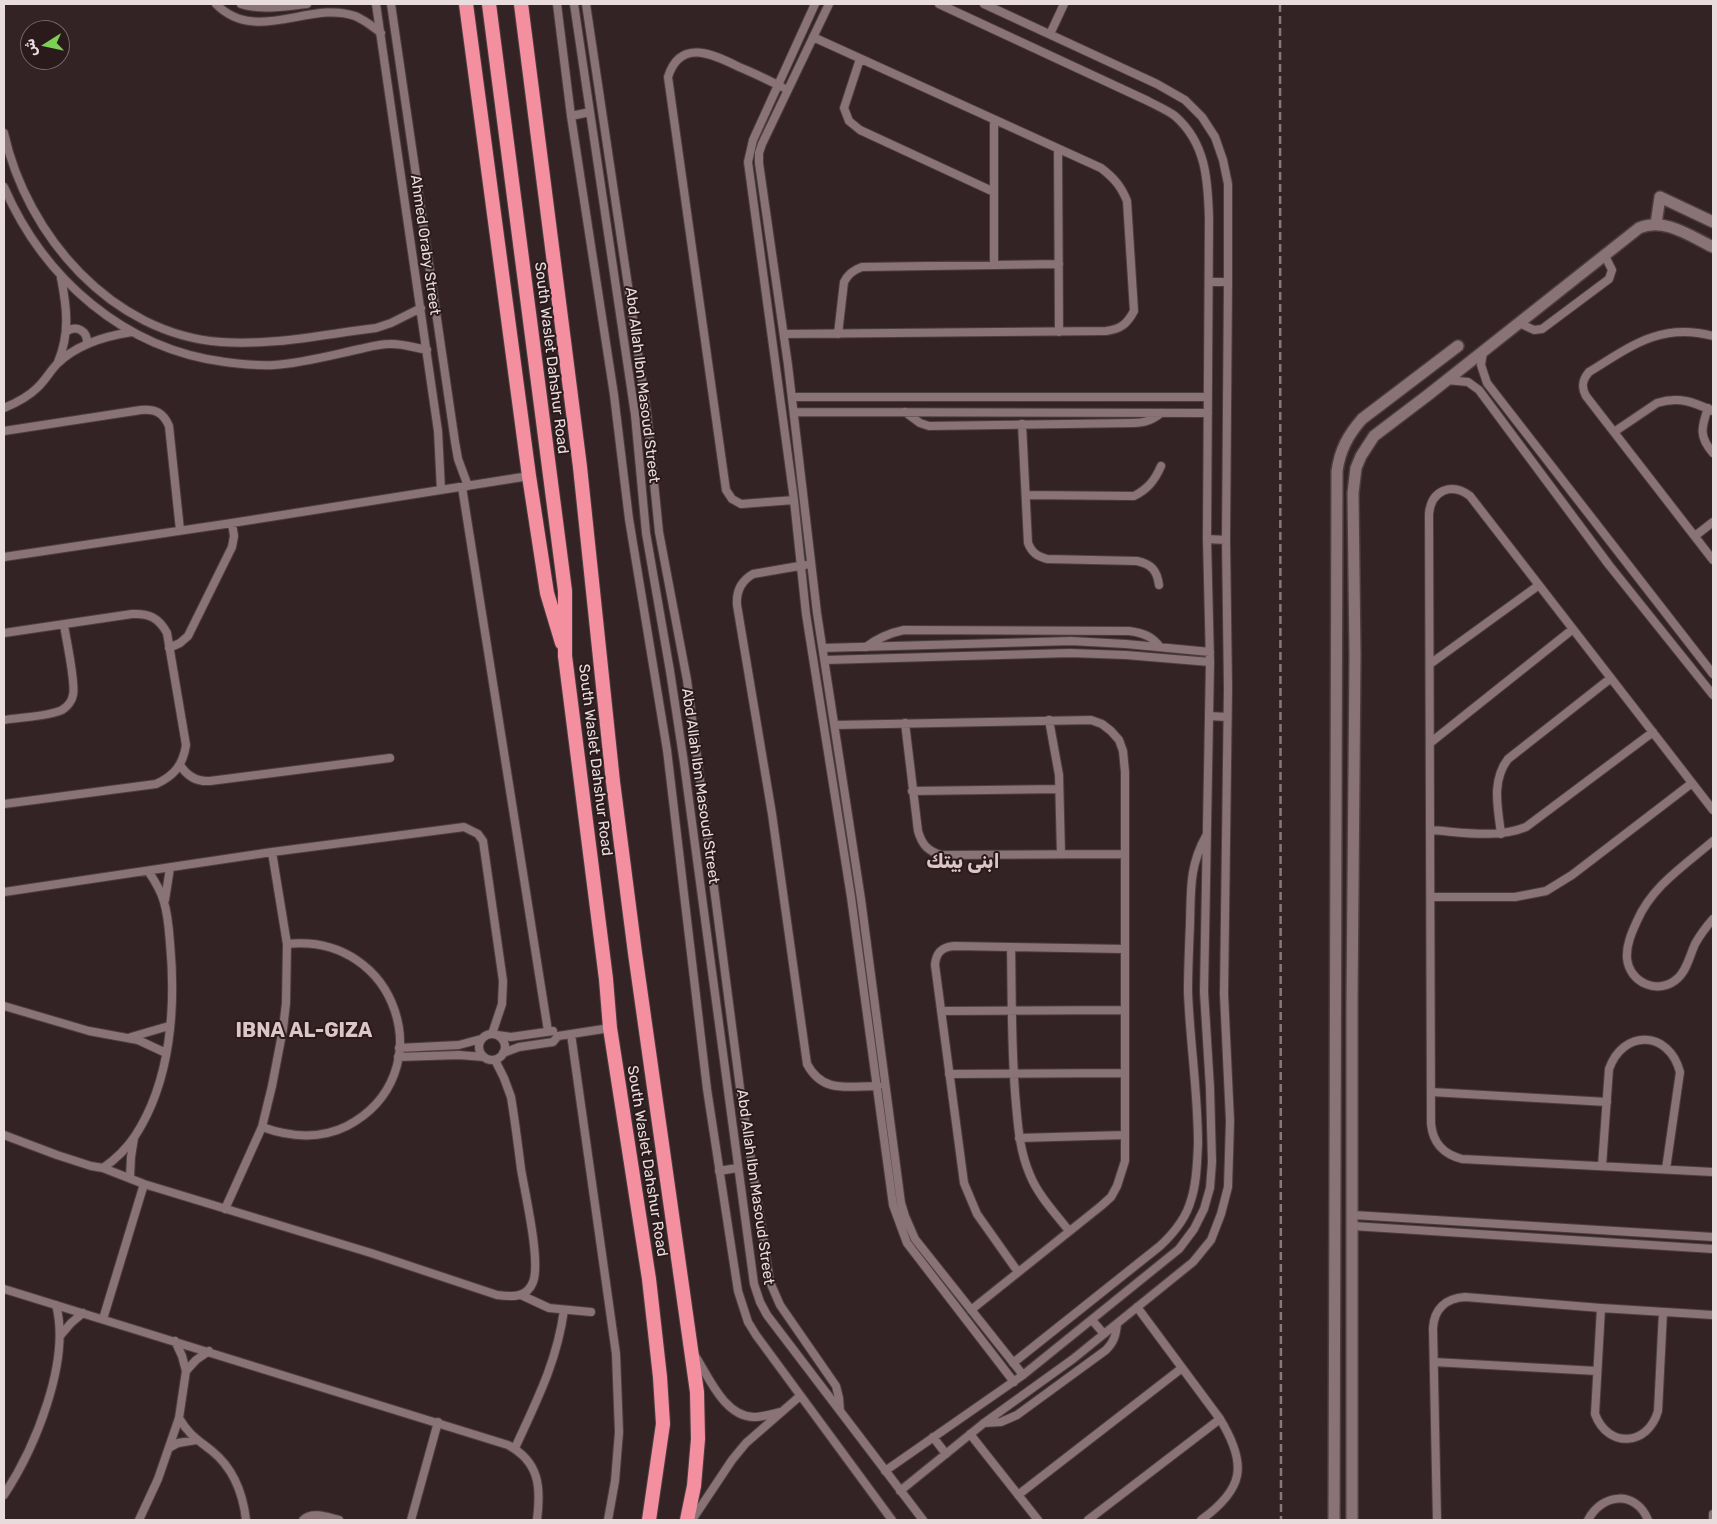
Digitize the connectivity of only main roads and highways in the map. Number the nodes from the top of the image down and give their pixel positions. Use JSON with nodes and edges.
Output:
{"nodes":[{"id":1,"x":466,"y":4,"type":"edge"},
{"id":2,"x":489,"y":4,"type":"edge"},
{"id":3,"x":521,"y":4,"type":"edge"},
{"id":4,"x":565,"y":656,"type":"junction"},
{"id":5,"x":649,"y":1520,"type":"edge"},
{"id":6,"x":687,"y":1520,"type":"edge"}],
"edges":[{"from":1,"to":4,"type":"highway"},
{"from":2,"to":4,"type":"highway","name":"South Waslet Dahshur Road"},
{"from":3,"to":6,"type":"highway","name":"South Waslet Dahshur Road"},
{"from":4,"to":5,"type":"highway","name":"South Waslet Dahshur Road"}]}
